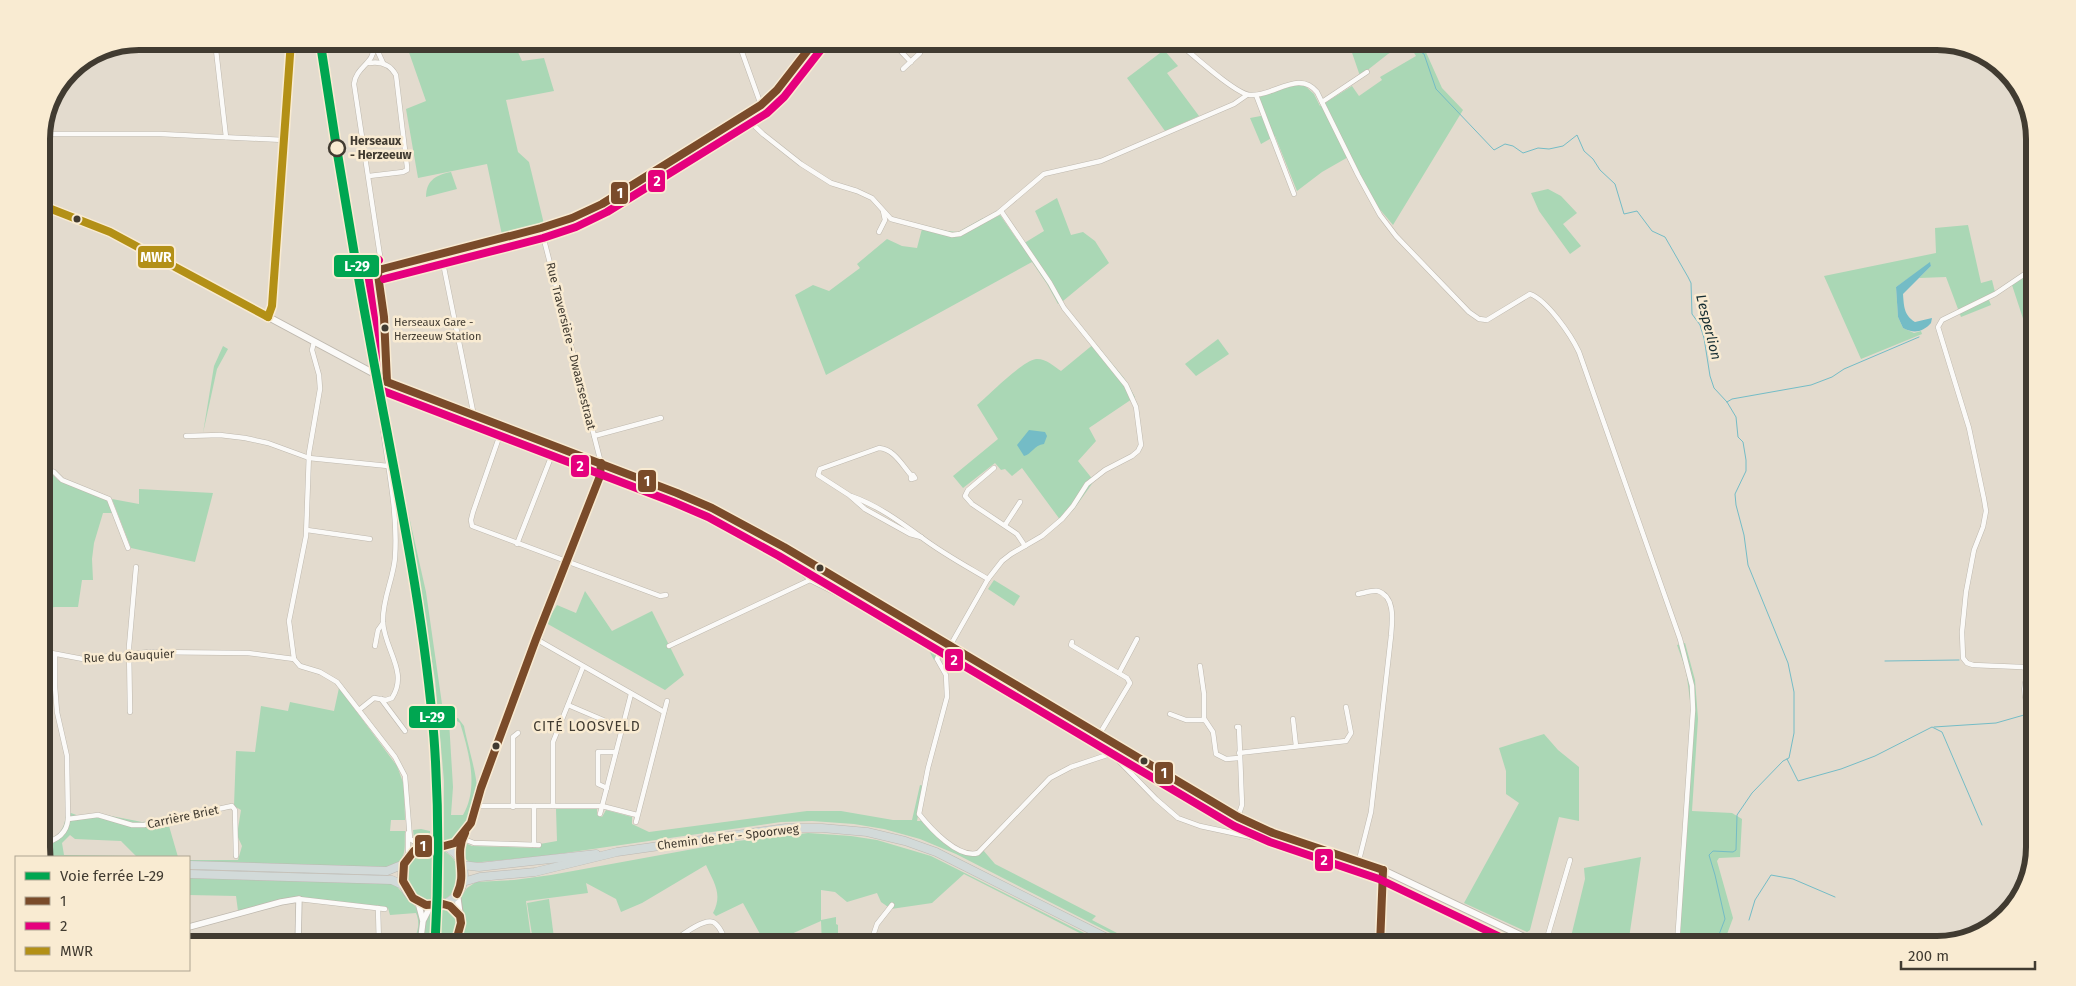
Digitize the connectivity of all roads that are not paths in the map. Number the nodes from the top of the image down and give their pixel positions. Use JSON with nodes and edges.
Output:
{"nodes":[{"id":1,"x":216,"y":50,"type":"edge"},
{"id":2,"x":290,"y":50,"type":"edge"},
{"id":3,"x":373,"y":50,"type":"edge"},
{"id":4,"x":378,"y":50,"type":"edge"},
{"id":5,"x":741,"y":50,"type":"edge"},
{"id":6,"x":808,"y":50,"type":"edge"},
{"id":7,"x":900,"y":50,"type":"edge"},
{"id":8,"x":1187,"y":50,"type":"edge"},
{"id":9,"x":920,"y":53,"type":"dead end"},
{"id":10,"x":369,"y":62,"type":"junction"},
{"id":11,"x":911,"y":62,"type":"junction"},
{"id":12,"x":384,"y":63,"type":"junction"},
{"id":13,"x":904,"y":69,"type":"dead end"},
{"id":14,"x":1366,"y":72,"type":"dead end"},
{"id":15,"x":1247,"y":95,"type":"junction"},
{"id":16,"x":1256,"y":95,"type":"junction"},
{"id":17,"x":1322,"y":102,"type":"junction"},
{"id":18,"x":761,"y":105,"type":"junction"},
{"id":19,"x":744,"y":116,"type":"junction"},
{"id":20,"x":50,"y":134,"type":"edge"},
{"id":21,"x":226,"y":137,"type":"junction"},
{"id":22,"x":284,"y":140,"type":"junction"},
{"id":23,"x":369,"y":176,"type":"junction"},
{"id":24,"x":1294,"y":194,"type":"dead end"},
{"id":25,"x":50,"y":208,"type":"edge"},
{"id":26,"x":882,"y":210,"type":"junction"},
{"id":27,"x":1001,"y":211,"type":"junction"},
{"id":28,"x":541,"y":228,"type":"junction"},
{"id":29,"x":879,"y":232,"type":"dead end"},
{"id":30,"x":442,"y":253,"type":"junction"},
{"id":31,"x":382,"y":268,"type":"junction"},
{"id":32,"x":2026,"y":273,"type":"edge"},
{"id":33,"x":268,"y":317,"type":"junction"},
{"id":34,"x":314,"y":342,"type":"junction"},
{"id":35,"x":387,"y":382,"type":"junction"},
{"id":36,"x":474,"y":416,"type":"junction"},
{"id":37,"x":661,"y":418,"type":"dead end"},
{"id":38,"x":503,"y":426,"type":"junction"},
{"id":39,"x":383,"y":430,"type":"dead end"},
{"id":40,"x":186,"y":436,"type":"dead end"},
{"id":41,"x":594,"y":436,"type":"junction"},
{"id":42,"x":555,"y":446,"type":"junction"},
{"id":43,"x":308,"y":458,"type":"junction"},
{"id":44,"x":601,"y":462,"type":"junction"},
{"id":45,"x":388,"y":466,"type":"junction"},
{"id":46,"x":994,"y":468,"type":"dead end"},
{"id":47,"x":50,"y":471,"type":"edge"},
{"id":48,"x":911,"y":475,"type":"dead end"},
{"id":49,"x":1020,"y":502,"type":"dead end"},
{"id":50,"x":1005,"y":525,"type":"junction"},
{"id":51,"x":307,"y":530,"type":"junction"},
{"id":52,"x":370,"y":539,"type":"dead end"},
{"id":53,"x":517,"y":544,"type":"junction"},
{"id":54,"x":1025,"y":546,"type":"junction"},
{"id":55,"x":784,"y":547,"type":"junction"},
{"id":56,"x":128,"y":548,"type":"dead end"},
{"id":57,"x":566,"y":561,"type":"junction"},
{"id":58,"x":136,"y":567,"type":"dead end"},
{"id":59,"x":988,"y":579,"type":"junction"},
{"id":60,"x":810,"y":580,"type":"junction"},
{"id":61,"x":1358,"y":594,"type":"dead end"},
{"id":62,"x":666,"y":595,"type":"dead end"},
{"id":63,"x":906,"y":620,"type":"junction"},
{"id":64,"x":383,"y":623,"type":"junction"},
{"id":65,"x":536,"y":639,"type":"junction"},
{"id":66,"x":1137,"y":639,"type":"dead end"},
{"id":67,"x":1072,"y":642,"type":"dead end"},
{"id":68,"x":947,"y":644,"type":"junction"},
{"id":69,"x":375,"y":646,"type":"dead end"},
{"id":70,"x":669,"y":646,"type":"dead end"},
{"id":71,"x":50,"y":654,"type":"edge"},
{"id":72,"x":130,"y":654,"type":"junction"},
{"id":73,"x":56,"y":655,"type":"junction"},
{"id":74,"x":294,"y":659,"type":"junction"},
{"id":75,"x":1200,"y":666,"type":"dead end"},
{"id":76,"x":584,"y":667,"type":"junction"},
{"id":77,"x":2026,"y":668,"type":"edge"},
{"id":78,"x":1119,"y":673,"type":"junction"},
{"id":79,"x":2026,"y":684,"type":"edge"},
{"id":80,"x":631,"y":694,"type":"junction"},
{"id":81,"x":381,"y":699,"type":"junction"},
{"id":82,"x":667,"y":701,"type":"dead end"},
{"id":83,"x":568,"y":705,"type":"junction"},
{"id":84,"x":2026,"y":706,"type":"edge"},
{"id":85,"x":1346,"y":707,"type":"dead end"},
{"id":86,"x":359,"y":710,"type":"junction"},
{"id":87,"x":130,"y":712,"type":"dead end"},
{"id":88,"x":664,"y":712,"type":"junction"},
{"id":89,"x":1170,"y":714,"type":"dead end"},
{"id":90,"x":1293,"y":718,"type":"dead end"},
{"id":91,"x":1204,"y":720,"type":"junction"},
{"id":92,"x":1237,"y":727,"type":"dead end"},
{"id":93,"x":622,"y":728,"type":"junction"},
{"id":94,"x":405,"y":731,"type":"dead end"},
{"id":95,"x":518,"y":733,"type":"dead end"},
{"id":96,"x":1099,"y":735,"type":"junction"},
{"id":97,"x":1111,"y":742,"type":"junction"},
{"id":98,"x":1296,"y":746,"type":"junction"},
{"id":99,"x":616,"y":752,"type":"junction"},
{"id":100,"x":1113,"y":753,"type":"junction"},
{"id":101,"x":1239,"y":755,"type":"junction"},
{"id":102,"x":607,"y":788,"type":"junction"},
{"id":103,"x":477,"y":806,"type":"junction"},
{"id":104,"x":513,"y":806,"type":"junction"},
{"id":105,"x":534,"y":806,"type":"junction"},
{"id":106,"x":553,"y":806,"type":"junction"},
{"id":107,"x":602,"y":806,"type":"junction"},
{"id":108,"x":600,"y":814,"type":"dead end"},
{"id":109,"x":637,"y":815,"type":"junction"},
{"id":110,"x":1238,"y":816,"type":"junction"},
{"id":111,"x":68,"y":819,"type":"junction"},
{"id":112,"x":636,"y":822,"type":"dead end"},
{"id":113,"x":409,"y":830,"type":"junction"},
{"id":114,"x":1285,"y":837,"type":"junction"},
{"id":115,"x":461,"y":838,"type":"junction"},
{"id":116,"x":50,"y":842,"type":"edge"},
{"id":117,"x":440,"y":845,"type":"junction"},
{"id":118,"x":422,"y":846,"type":"junction"},
{"id":119,"x":617,"y":852,"type":"junction"},
{"id":120,"x":236,"y":856,"type":"dead end"},
{"id":121,"x":458,"y":857,"type":"junction"},
{"id":122,"x":1359,"y":860,"type":"junction"},
{"id":123,"x":1570,"y":860,"type":"dead end"},
{"id":124,"x":406,"y":861,"type":"junction"},
{"id":125,"x":462,"y":864,"type":"junction"},
{"id":126,"x":190,"y":865,"type":"edge"},
{"id":127,"x":1383,"y":870,"type":"junction"},
{"id":128,"x":235,"y":871,"type":"junction"},
{"id":129,"x":190,"y":874,"type":"edge"},
{"id":130,"x":463,"y":882,"type":"junction"},
{"id":131,"x":405,"y":886,"type":"junction"},
{"id":132,"x":457,"y":894,"type":"junction"},
{"id":133,"x":298,"y":899,"type":"junction"},
{"id":134,"x":418,"y":902,"type":"junction"},
{"id":135,"x":439,"y":905,"type":"junction"},
{"id":136,"x":892,"y":905,"type":"dead end"},
{"id":137,"x":378,"y":908,"type":"junction"},
{"id":138,"x":385,"y":909,"type":"dead end"},
{"id":139,"x":460,"y":916,"type":"junction"},
{"id":140,"x":423,"y":921,"type":"junction"},
{"id":141,"x":190,"y":927,"type":"edge"},
{"id":142,"x":298,"y":936,"type":"edge"},
{"id":143,"x":379,"y":936,"type":"edge"},
{"id":144,"x":421,"y":936,"type":"edge"},
{"id":145,"x":458,"y":936,"type":"edge"},
{"id":146,"x":681,"y":936,"type":"edge"},
{"id":147,"x":723,"y":936,"type":"edge"},
{"id":148,"x":873,"y":936,"type":"edge"},
{"id":149,"x":1103,"y":936,"type":"edge"},
{"id":150,"x":1380,"y":936,"type":"edge"},
{"id":151,"x":1522,"y":936,"type":"edge"},
{"id":152,"x":1548,"y":936,"type":"edge"},
{"id":153,"x":1678,"y":936,"type":"edge"}],
"edges":[{"from":1,"to":21,"type":"street"},
{"from":2,"to":22,"type":"street"},
{"from":3,"to":10,"type":"street"},
{"from":4,"to":12,"type":"street"},
{"from":5,"to":18,"type":"street"},
{"from":6,"to":18,"type":"street"},
{"from":7,"to":11,"type":"street"},
{"from":8,"to":15,"type":"street"},
{"from":9,"to":11,"type":"street"},
{"from":10,"to":12,"type":"street"},
{"from":10,"to":23,"type":"street"},
{"from":11,"to":13,"type":"street"},
{"from":12,"to":23,"type":"street"},
{"from":14,"to":17,"type":"street"},
{"from":15,"to":16,"type":"street"},
{"from":15,"to":27,"type":"street"},
{"from":16,"to":17,"type":"street"},
{"from":16,"to":24,"type":"street"},
{"from":17,"to":153,"type":"street"},
{"from":18,"to":19,"type":"street"},
{"from":19,"to":26,"type":"street"},
{"from":19,"to":28,"type":"street"},
{"from":20,"to":21,"type":"street"},
{"from":21,"to":22,"type":"street"},
{"from":22,"to":33,"type":"street"},
{"from":23,"to":31,"type":"street"},
{"from":25,"to":33,"type":"main road"},
{"from":26,"to":27,"type":"street"},
{"from":26,"to":29,"type":"street"},
{"from":27,"to":54,"type":"street"},
{"from":28,"to":30,"type":"street"},
{"from":28,"to":41,"type":"street","name":"Rue Traversière - Dwaarsestraat"},
{"from":30,"to":31,"type":"street"},
{"from":30,"to":36,"type":"street"},
{"from":31,"to":35,"type":"street"},
{"from":32,"to":77,"type":"street"},
{"from":33,"to":34,"type":"main road"},
{"from":34,"to":35,"type":"main road"},
{"from":34,"to":43,"type":"street"},
{"from":35,"to":36,"type":"main road"},
{"from":36,"to":38,"type":"main road"},
{"from":37,"to":41,"type":"street"},
{"from":38,"to":42,"type":"main road"},
{"from":38,"to":53,"type":"street"},
{"from":39,"to":45,"type":"street"},
{"from":40,"to":43,"type":"street"},
{"from":41,"to":44,"type":"street","name":"Rue Traversière - Dwaarsestraat"},
{"from":42,"to":44,"type":"main road"},
{"from":42,"to":53,"type":"street"},
{"from":43,"to":45,"type":"street"},
{"from":43,"to":51,"type":"street"},
{"from":44,"to":55,"type":"main road"},
{"from":44,"to":57,"type":"main road"},
{"from":45,"to":64,"type":"street"},
{"from":46,"to":50,"type":"street"},
{"from":47,"to":56,"type":"street"},
{"from":48,"to":59,"type":"street"},
{"from":49,"to":50,"type":"street"},
{"from":50,"to":54,"type":"street"},
{"from":51,"to":52,"type":"street"},
{"from":51,"to":74,"type":"street"},
{"from":53,"to":57,"type":"street"},
{"from":54,"to":59,"type":"street"},
{"from":55,"to":60,"type":"street"},
{"from":55,"to":63,"type":"main road"},
{"from":57,"to":62,"type":"street"},
{"from":57,"to":65,"type":"main road"},
{"from":58,"to":72,"type":"street"},
{"from":59,"to":68,"type":"street"},
{"from":60,"to":63,"type":"street"},
{"from":60,"to":70,"type":"street"},
{"from":61,"to":122,"type":"street"},
{"from":63,"to":68,"type":"main road"},
{"from":64,"to":69,"type":"street"},
{"from":64,"to":81,"type":"street"},
{"from":65,"to":76,"type":"street"},
{"from":65,"to":103,"type":"main road"},
{"from":66,"to":78,"type":"street"},
{"from":67,"to":78,"type":"street"},
{"from":68,"to":96,"type":"main road"},
{"from":68,"to":100,"type":"street"},
{"from":71,"to":73,"type":"street","name":"Rue du Gauquier"},
{"from":72,"to":73,"type":"street","name":"Rue du Gauquier"},
{"from":72,"to":74,"type":"street","name":"Rue du Gauquier"},
{"from":72,"to":87,"type":"street"},
{"from":73,"to":111,"type":"street"},
{"from":74,"to":86,"type":"street"},
{"from":75,"to":91,"type":"street"},
{"from":76,"to":80,"type":"street"},
{"from":76,"to":83,"type":"street"},
{"from":78,"to":96,"type":"street"},
{"from":79,"to":84,"type":"street"},
{"from":80,"to":88,"type":"street"},
{"from":80,"to":93,"type":"street"},
{"from":81,"to":86,"type":"street"},
{"from":81,"to":94,"type":"street"},
{"from":82,"to":88,"type":"street"},
{"from":83,"to":93,"type":"street"},
{"from":83,"to":106,"type":"street"},
{"from":85,"to":98,"type":"street"},
{"from":86,"to":113,"type":"street"},
{"from":88,"to":109,"type":"street"},
{"from":89,"to":91,"type":"street"},
{"from":90,"to":98,"type":"street"},
{"from":91,"to":101,"type":"street"},
{"from":92,"to":101,"type":"street"},
{"from":93,"to":99,"type":"street"},
{"from":95,"to":104,"type":"street"},
{"from":96,"to":97,"type":"main road"},
{"from":97,"to":100,"type":"street"},
{"from":97,"to":110,"type":"main road"},
{"from":98,"to":101,"type":"street"},
{"from":99,"to":102,"type":"street"},
{"from":99,"to":102,"type":"street"},
{"from":100,"to":114,"type":"street"},
{"from":101,"to":110,"type":"street"},
{"from":102,"to":107,"type":"street"},
{"from":103,"to":104,"type":"street"},
{"from":103,"to":115,"type":"main road"},
{"from":104,"to":105,"type":"street"},
{"from":105,"to":106,"type":"street"},
{"from":105,"to":115,"type":"street"},
{"from":106,"to":107,"type":"street"},
{"from":107,"to":108,"type":"street"},
{"from":107,"to":109,"type":"street"},
{"from":109,"to":112,"type":"street"},
{"from":110,"to":114,"type":"main road"},
{"from":111,"to":116,"type":"street"},
{"from":111,"to":120,"type":"street","name":"Carrière Briet"},
{"from":113,"to":118,"type":"street"},
{"from":113,"to":124,"type":"street"},
{"from":114,"to":122,"type":"main road"},
{"from":115,"to":117,"type":"main road"},
{"from":115,"to":121,"type":"main road"},
{"from":117,"to":118,"type":"highway"},
{"from":117,"to":121,"type":"highway"},
{"from":118,"to":124,"type":"highway"},
{"from":119,"to":125,"type":"highway"},
{"from":119,"to":130,"type":"highway","name":"Chemin de Fer - Spoorweg"},
{"from":119,"to":149,"type":"highway","name":"Chemin de Fer - Spoorweg"},
{"from":121,"to":125,"type":"highway"},
{"from":122,"to":127,"type":"main road"},
{"from":123,"to":152,"type":"street"},
{"from":124,"to":128,"type":"highway"},
{"from":124,"to":131,"type":"highway"},
{"from":125,"to":130,"type":"highway"},
{"from":126,"to":128,"type":"highway"},
{"from":127,"to":150,"type":"main road"},
{"from":127,"to":151,"type":"main road"},
{"from":128,"to":129,"type":"highway"},
{"from":128,"to":131,"type":"highway"},
{"from":130,"to":132,"type":"highway"},
{"from":131,"to":134,"type":"highway"},
{"from":132,"to":135,"type":"highway"},
{"from":132,"to":139,"type":"main road"},
{"from":133,"to":137,"type":"street"},
{"from":133,"to":141,"type":"street"},
{"from":133,"to":142,"type":"street"},
{"from":134,"to":135,"type":"highway"},
{"from":134,"to":140,"type":"street"},
{"from":135,"to":139,"type":"main road"},
{"from":135,"to":140,"type":"street"},
{"from":136,"to":148,"type":"street"},
{"from":137,"to":138,"type":"street"},
{"from":137,"to":143,"type":"street"},
{"from":139,"to":145,"type":"main road"},
{"from":140,"to":144,"type":"street"},
{"from":146,"to":147,"type":"street"}]}
